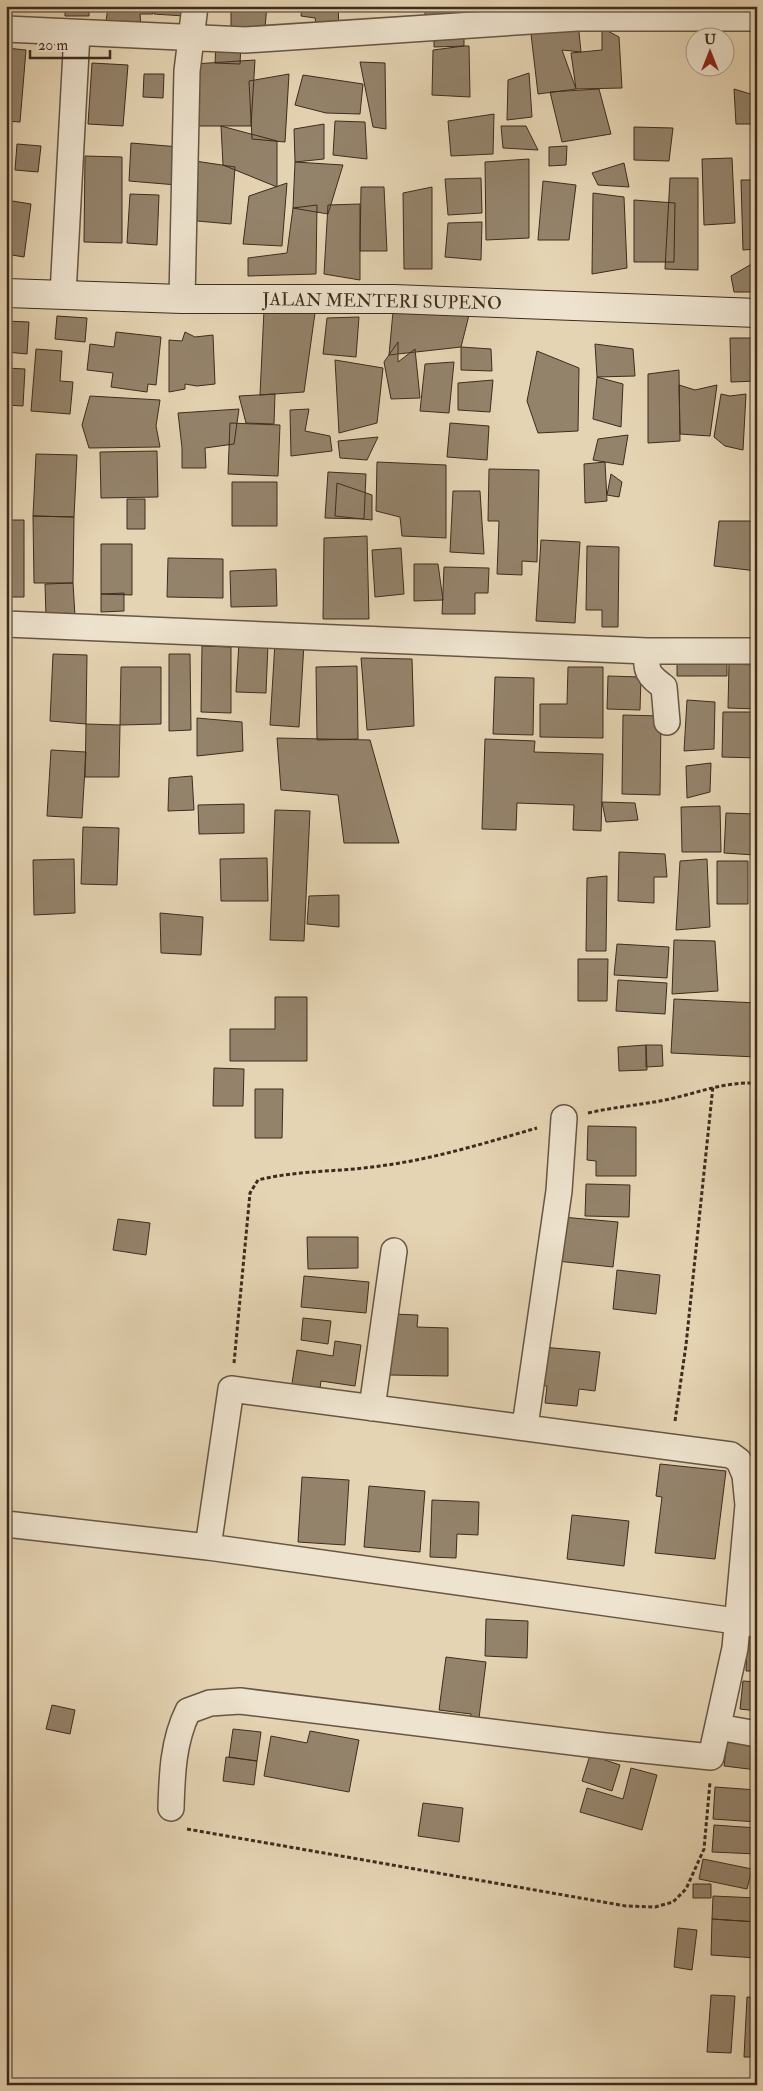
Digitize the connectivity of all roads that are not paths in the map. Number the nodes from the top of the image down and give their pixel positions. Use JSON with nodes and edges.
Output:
{"nodes":[{"id":1,"x":195,"y":6,"type":"edge"},
{"id":2,"x":503,"y":14,"type":"edge"},
{"id":3,"x":757,"y":18,"type":"edge"},
{"id":4,"x":6,"y":29,"type":"edge"},
{"id":5,"x":77,"y":33,"type":"junction"},
{"id":6,"x":190,"y":38,"type":"junction"},
{"id":7,"x":6,"y":293,"type":"edge"},
{"id":8,"x":63,"y":294,"type":"junction"},
{"id":9,"x":182,"y":299,"type":"junction"},
{"id":10,"x":757,"y":313,"type":"edge"},
{"id":11,"x":6,"y":624,"type":"edge"},
{"id":12,"x":647,"y":650,"type":"junction"},
{"id":13,"x":757,"y":651,"type":"edge"},
{"id":14,"x":667,"y":722,"type":"dead end"},
{"id":15,"x":564,"y":1118,"type":"road end"},
{"id":16,"x":394,"y":1251,"type":"dead end"},
{"id":17,"x":372,"y":1408,"type":"junction"},
{"id":18,"x":525,"y":1426,"type":"junction"},
{"id":19,"x":753,"y":1506,"type":"edge"},
{"id":20,"x":6,"y":1524,"type":"edge"},
{"id":21,"x":208,"y":1547,"type":"junction"},
{"id":22,"x":747,"y":1623,"type":"edge"},
{"id":23,"x":718,"y":1727,"type":"junction"},
{"id":24,"x":757,"y":1734,"type":"edge"},
{"id":25,"x":171,"y":1808,"type":"road end"}],
"edges":[{"from":1,"to":6,"type":"street"},
{"from":2,"to":3,"type":"street"},
{"from":2,"to":6,"type":"street"},
{"from":4,"to":5,"type":"street"},
{"from":5,"to":6,"type":"street"},
{"from":5,"to":8,"type":"street"},
{"from":6,"to":9,"type":"street"},
{"from":7,"to":8,"type":"main road","name":"JALAN MENTERI SUPENO"},
{"from":8,"to":9,"type":"main road","name":"JALAN MENTERI SUPENO"},
{"from":9,"to":10,"type":"main road","name":"JALAN MENTERI SUPENO"},
{"from":11,"to":12,"type":"street"},
{"from":12,"to":13,"type":"street"},
{"from":12,"to":14,"type":"street"},
{"from":15,"to":18,"type":"street"},
{"from":16,"to":17,"type":"street"},
{"from":17,"to":18,"type":"street"},
{"from":17,"to":21,"type":"street"},
{"from":18,"to":19,"type":"street"},
{"from":19,"to":22,"type":"street"},
{"from":20,"to":21,"type":"street"},
{"from":21,"to":22,"type":"street"},
{"from":22,"to":23,"type":"street"},
{"from":23,"to":24,"type":"street"},
{"from":23,"to":25,"type":"street"}]}
